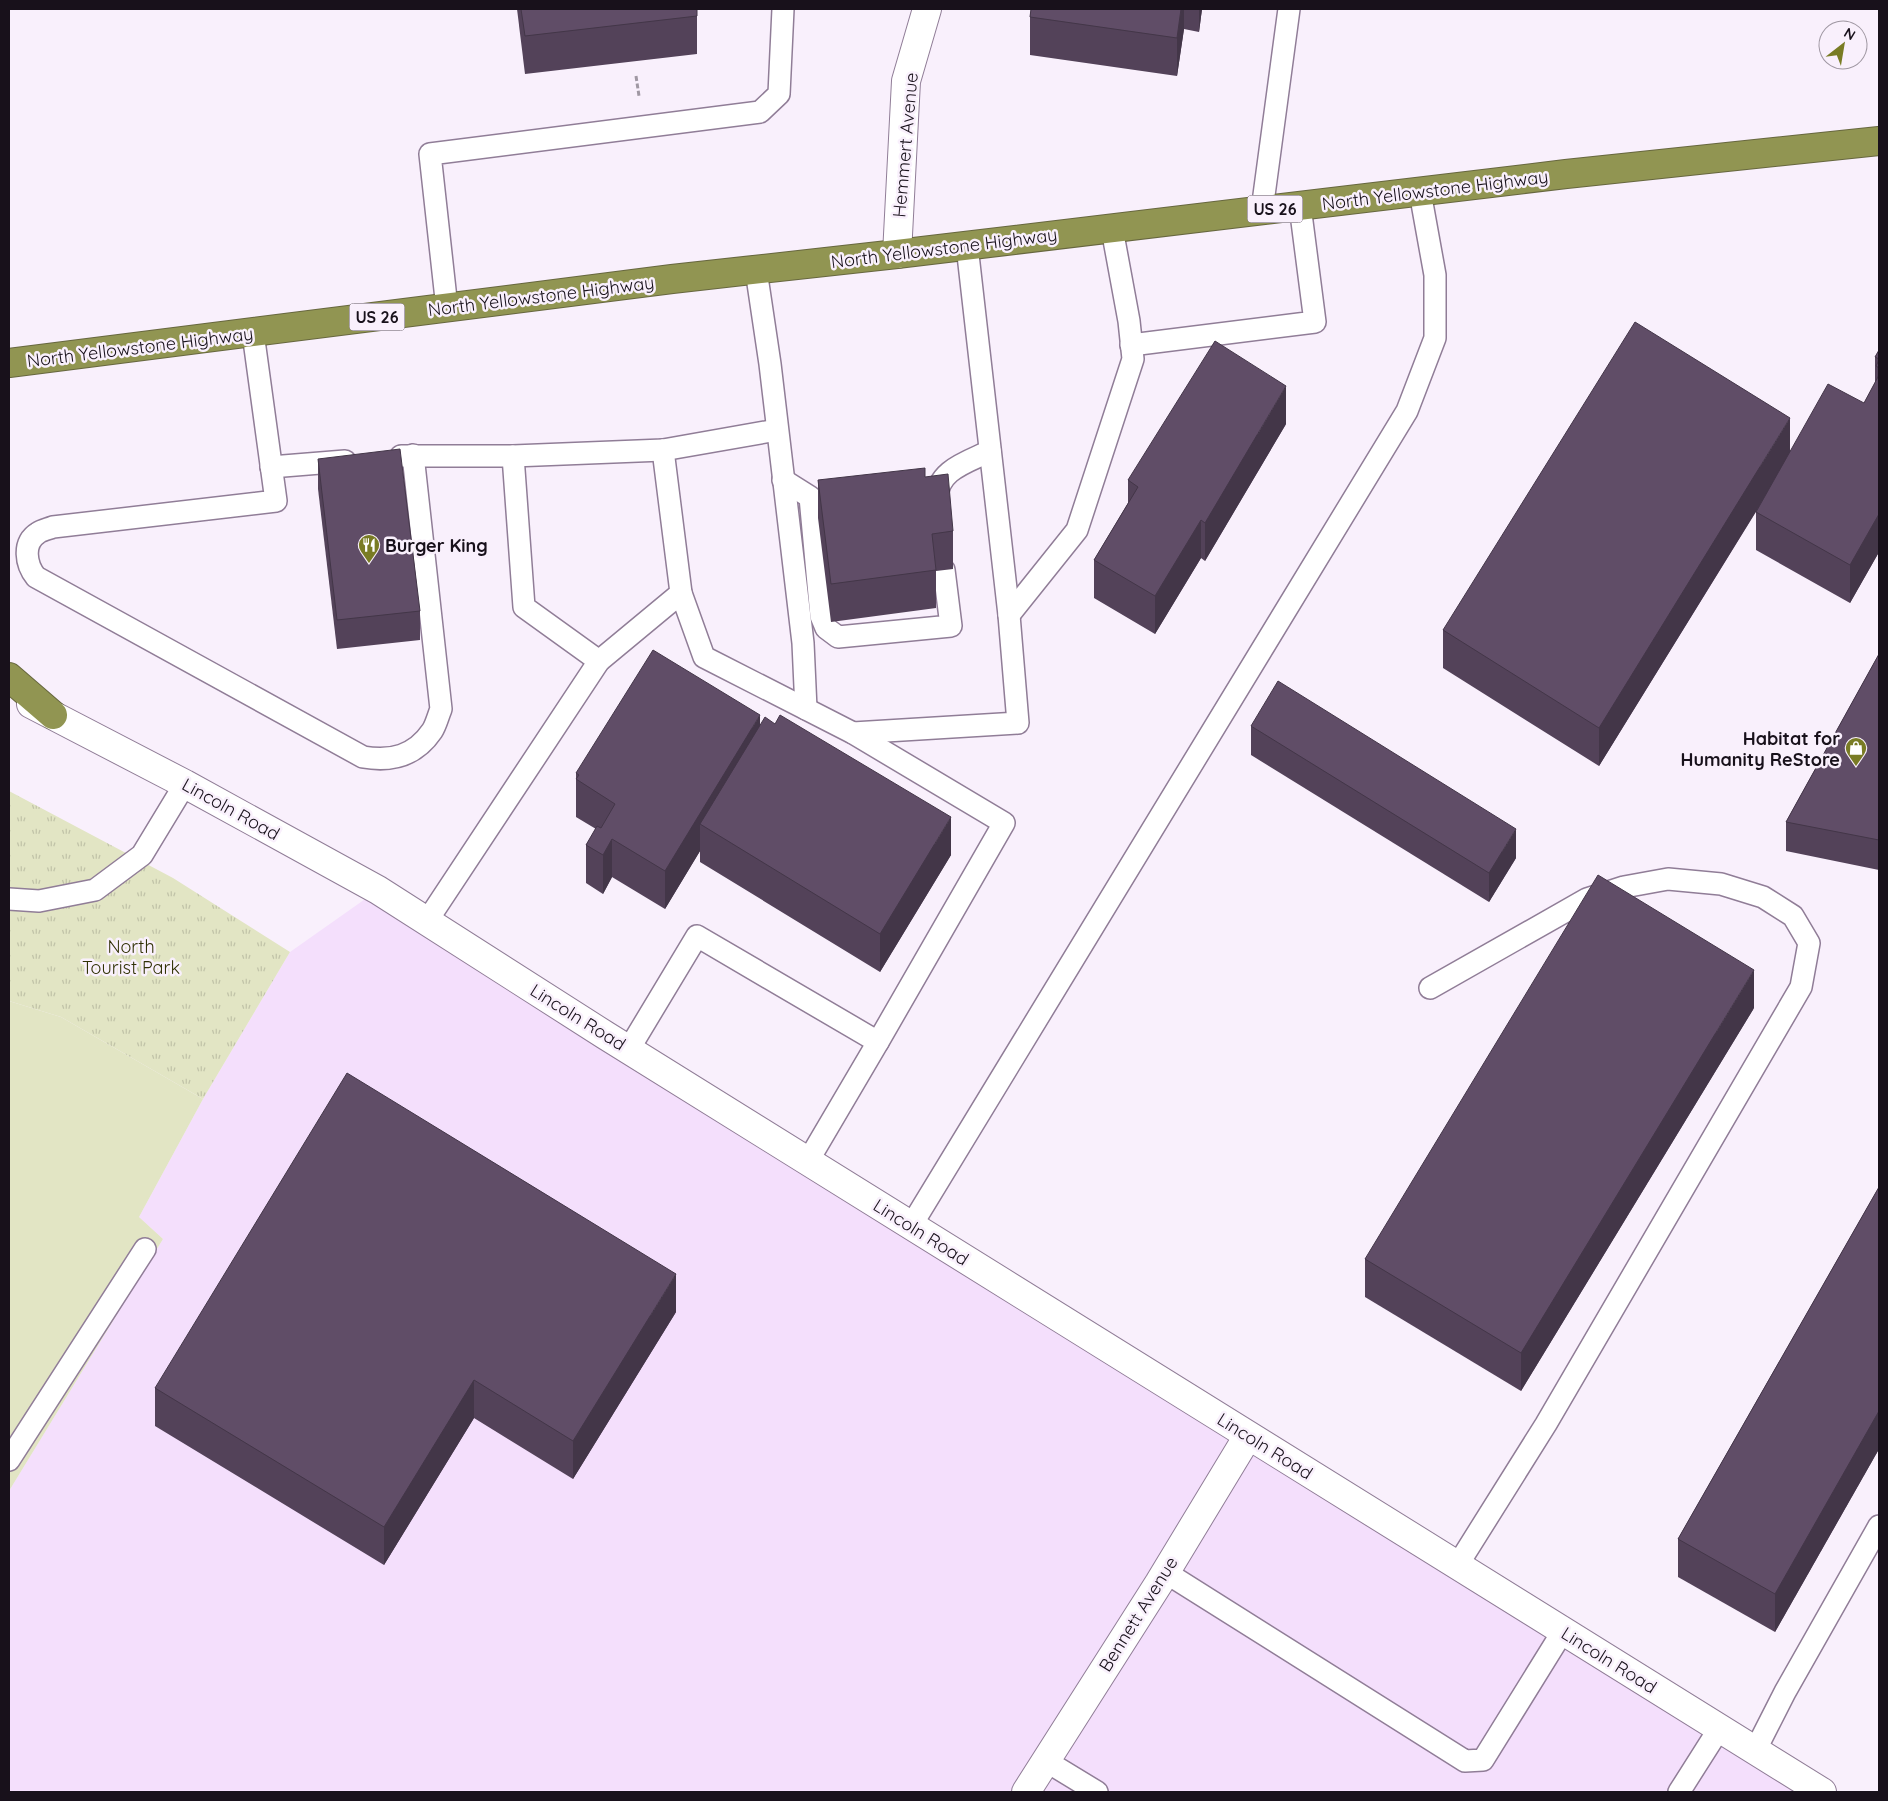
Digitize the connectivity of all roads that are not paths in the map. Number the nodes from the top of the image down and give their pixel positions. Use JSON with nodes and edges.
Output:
{"nodes":[{"id":1,"x":783,"y":9,"type":"edge"},
{"id":2,"x":927,"y":9,"type":"edge"},
{"id":3,"x":1289,"y":9,"type":"edge"},
{"id":4,"x":1879,"y":141,"type":"edge"},
{"id":5,"x":1420,"y":192,"type":"junction"},
{"id":6,"x":1300,"y":206,"type":"junction"},
{"id":7,"x":1262,"y":210,"type":"junction"},
{"id":8,"x":1112,"y":229,"type":"junction"},
{"id":9,"x":967,"y":246,"type":"junction"},
{"id":10,"x":896,"y":254,"type":"junction"},
{"id":11,"x":756,"y":270,"type":"junction"},
{"id":12,"x":447,"y":308,"type":"junction"},
{"id":13,"x":253,"y":333,"type":"junction"},
{"id":14,"x":1131,"y":345,"type":"junction"},
{"id":15,"x":9,"y":363,"type":"edge"},
{"id":16,"x":777,"y":430,"type":"junction"},
{"id":17,"x":663,"y":450,"type":"junction"},
{"id":18,"x":990,"y":451,"type":"junction"},
{"id":19,"x":413,"y":455,"type":"junction"},
{"id":20,"x":513,"y":456,"type":"junction"},
{"id":21,"x":271,"y":467,"type":"junction"},
{"id":22,"x":783,"y":480,"type":"junction"},
{"id":23,"x":938,"y":513,"type":"edge"},
{"id":24,"x":944,"y":570,"type":"edge"},
{"id":25,"x":681,"y":593,"type":"junction"},
{"id":26,"x":1009,"y":615,"type":"junction"},
{"id":27,"x":600,"y":661,"type":"junction"},
{"id":28,"x":9,"y":677,"type":"edge"},
{"id":29,"x":9,"y":692,"type":"edge"},
{"id":30,"x":806,"y":709,"type":"junction"},
{"id":31,"x":53,"y":715,"type":"junction"},
{"id":32,"x":853,"y":733,"type":"junction"},
{"id":33,"x":185,"y":784,"type":"junction"},
{"id":34,"x":9,"y":899,"type":"edge"},
{"id":35,"x":427,"y":921,"type":"junction"},
{"id":36,"x":1430,"y":988,"type":"dead end"},
{"id":37,"x":878,"y":1042,"type":"junction"},
{"id":38,"x":629,"y":1049,"type":"junction"},
{"id":39,"x":808,"y":1161,"type":"junction"},
{"id":40,"x":911,"y":1226,"type":"junction"},
{"id":41,"x":145,"y":1249,"type":"dead end"},
{"id":42,"x":1248,"y":1436,"type":"junction"},
{"id":43,"x":9,"y":1460,"type":"edge"},
{"id":44,"x":1879,"y":1526,"type":"edge"},
{"id":45,"x":1457,"y":1566,"type":"junction"},
{"id":46,"x":1165,"y":1572,"type":"junction"},
{"id":47,"x":1563,"y":1631,"type":"junction"},
{"id":48,"x":1719,"y":1729,"type":"junction"},
{"id":49,"x":1755,"y":1751,"type":"junction"},
{"id":50,"x":1046,"y":1761,"type":"junction"},
{"id":51,"x":1026,"y":1792,"type":"edge"},
{"id":52,"x":1097,"y":1792,"type":"edge"},
{"id":53,"x":1679,"y":1792,"type":"edge"},
{"id":54,"x":1822,"y":1792,"type":"edge"}],
"edges":[{"from":1,"to":12,"type":"lane"},
{"from":2,"to":10,"type":"main road","name":"Hemmert Avenue"},
{"from":3,"to":7,"type":"lane"},
{"from":4,"to":5,"type":"highway","name":"North Yellowstone Highway","number":"US 26"},
{"from":5,"to":6,"type":"highway","name":"North Yellowstone Highway","number":"US 26"},
{"from":5,"to":40,"type":"lane"},
{"from":6,"to":7,"type":"highway","name":"North Yellowstone Highway","number":"US 26"},
{"from":6,"to":14,"type":"lane"},
{"from":7,"to":8,"type":"highway","name":"North Yellowstone Highway","number":"US 26"},
{"from":8,"to":9,"type":"highway","name":"North Yellowstone Highway","number":"US 26"},
{"from":8,"to":14,"type":"lane"},
{"from":9,"to":10,"type":"highway","name":"North Yellowstone Highway","number":"US 26"},
{"from":9,"to":18,"type":"lane"},
{"from":10,"to":11,"type":"highway","name":"North Yellowstone Highway","number":"US 26"},
{"from":11,"to":12,"type":"highway","name":"North Yellowstone Highway","number":"US 26"},
{"from":11,"to":16,"type":"lane"},
{"from":12,"to":13,"type":"highway","name":"North Yellowstone Highway","number":"US 26"},
{"from":13,"to":15,"type":"highway","name":"North Yellowstone Highway","number":"US 26"},
{"from":13,"to":21,"type":"lane"},
{"from":14,"to":26,"type":"lane"},
{"from":16,"to":17,"type":"lane"},
{"from":16,"to":22,"type":"lane"},
{"from":17,"to":20,"type":"lane"},
{"from":17,"to":25,"type":"lane"},
{"from":18,"to":23,"type":"lane"},
{"from":18,"to":26,"type":"lane"},
{"from":19,"to":20,"type":"lane"},
{"from":19,"to":21,"type":"lane"},
{"from":19,"to":21,"type":"lane"},
{"from":20,"to":27,"type":"lane"},
{"from":22,"to":24,"type":"lane"},
{"from":22,"to":30,"type":"lane"},
{"from":25,"to":27,"type":"lane"},
{"from":25,"to":30,"type":"lane"},
{"from":26,"to":32,"type":"lane"},
{"from":27,"to":35,"type":"lane"},
{"from":28,"to":31,"type":"highway"},
{"from":29,"to":31,"type":"main road","name":"Lincoln Road"},
{"from":30,"to":32,"type":"lane"},
{"from":31,"to":33,"type":"main road","name":"Lincoln Road"},
{"from":32,"to":37,"type":"lane"},
{"from":33,"to":34,"type":"lane"},
{"from":33,"to":35,"type":"main road","name":"Lincoln Road"},
{"from":35,"to":38,"type":"main road","name":"Lincoln Road"},
{"from":36,"to":45,"type":"lane"},
{"from":37,"to":38,"type":"lane"},
{"from":37,"to":39,"type":"lane"},
{"from":38,"to":39,"type":"main road","name":"Lincoln Road"},
{"from":39,"to":40,"type":"main road","name":"Lincoln Road"},
{"from":40,"to":42,"type":"main road","name":"Lincoln Road"},
{"from":41,"to":43,"type":"lane"},
{"from":42,"to":45,"type":"main road","name":"Lincoln Road"},
{"from":42,"to":46,"type":"main road","name":"Bennett Avenue"},
{"from":44,"to":49,"type":"lane"},
{"from":45,"to":47,"type":"main road","name":"Lincoln Road"},
{"from":46,"to":47,"type":"lane"},
{"from":46,"to":50,"type":"main road","name":"Bennett Avenue"},
{"from":47,"to":48,"type":"main road","name":"Lincoln Road"},
{"from":48,"to":49,"type":"main road","name":"Lincoln Road"},
{"from":48,"to":53,"type":"lane"},
{"from":49,"to":54,"type":"main road","name":"Lincoln Road"},
{"from":50,"to":51,"type":"main road","name":"Bennett Avenue"},
{"from":50,"to":52,"type":"lane"}]}
